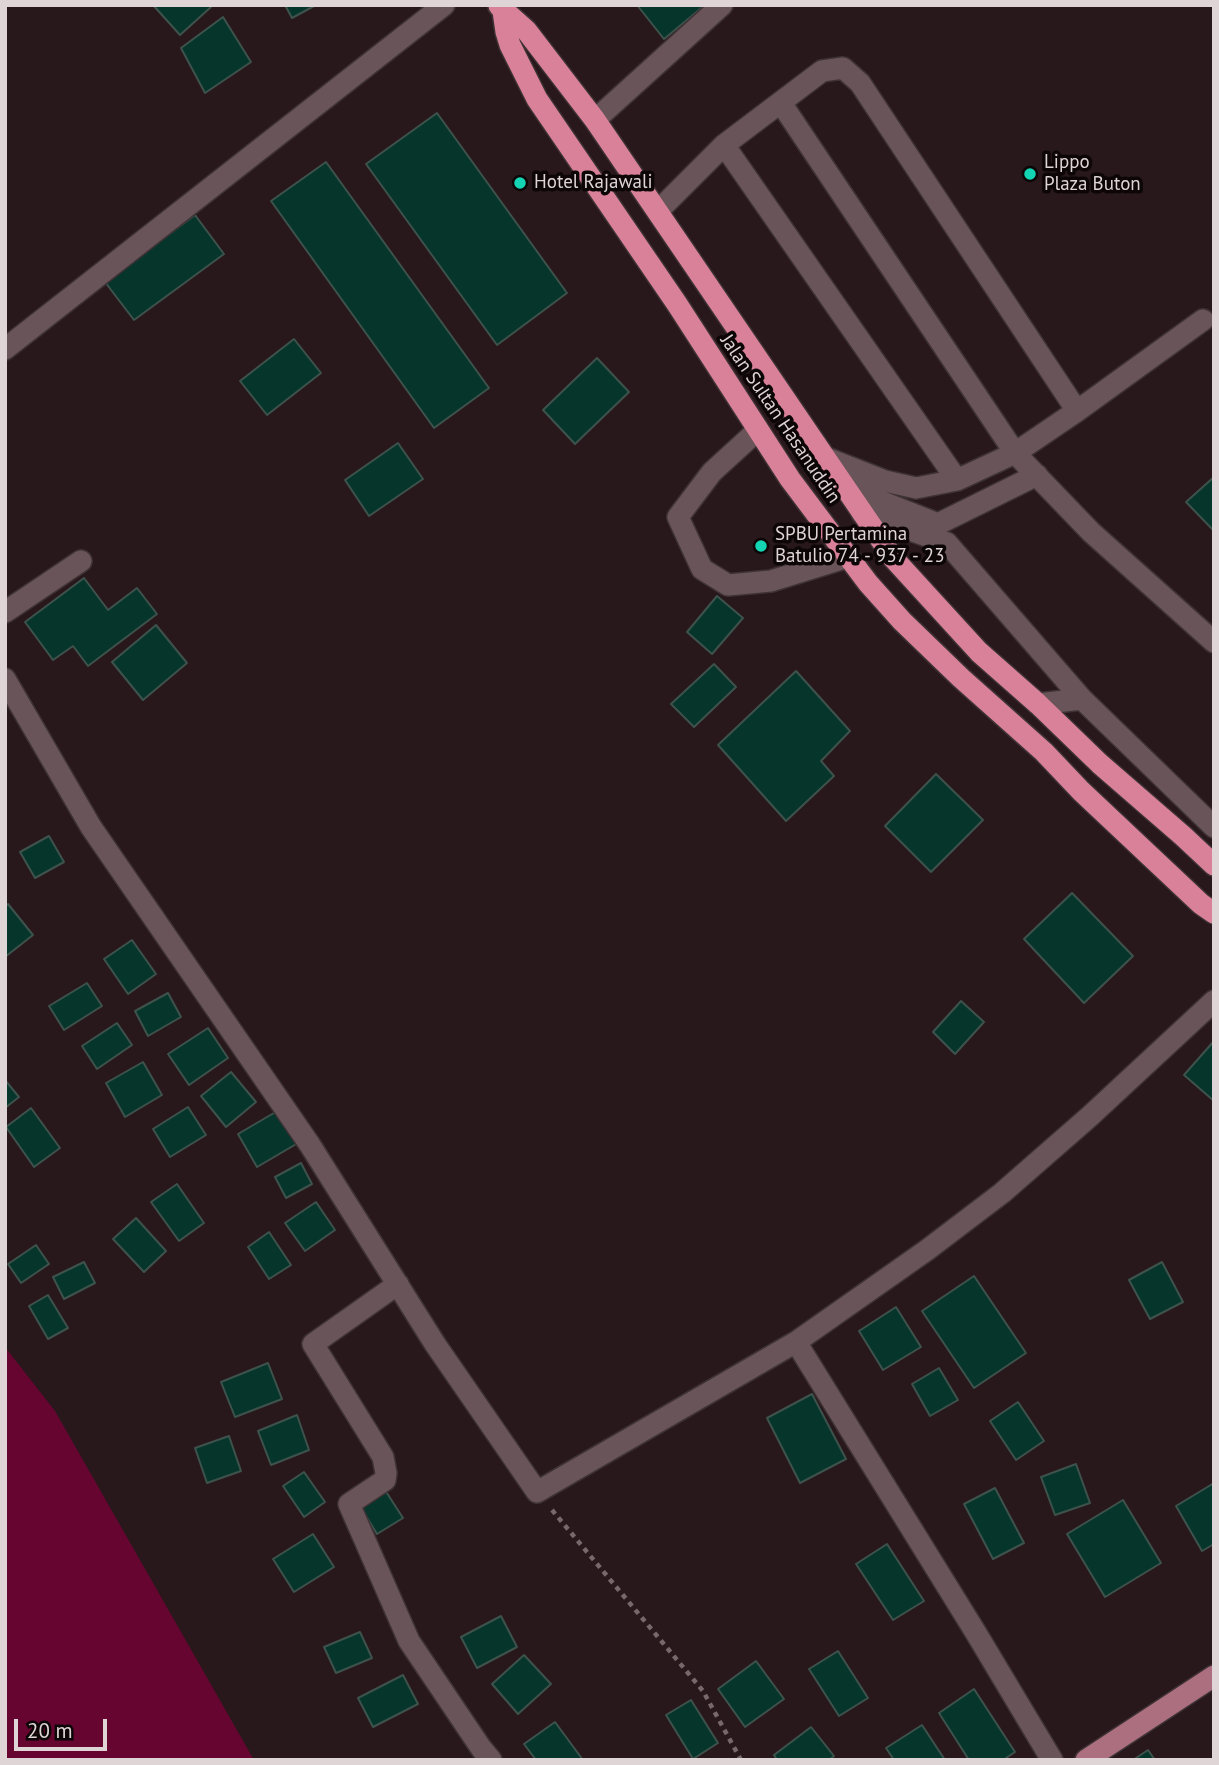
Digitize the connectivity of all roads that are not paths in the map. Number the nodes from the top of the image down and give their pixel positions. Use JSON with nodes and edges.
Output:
{"nodes":[{"id":1,"x":444,"y":5,"type":"edge"},
{"id":2,"x":722,"y":5,"type":"edge"},
{"id":3,"x":500,"y":8,"type":"edge"},
{"id":4,"x":781,"y":103,"type":"junction"},
{"id":5,"x":594,"y":120,"type":"junction"},
{"id":6,"x":724,"y":145,"type":"junction"},
{"id":7,"x":658,"y":211,"type":"junction"},
{"id":8,"x":1203,"y":320,"type":"dead end"},
{"id":9,"x":5,"y":348,"type":"edge"},
{"id":10,"x":1077,"y":411,"type":"junction"},
{"id":11,"x":758,"y":430,"type":"junction"},
{"id":12,"x":1015,"y":453,"type":"junction"},
{"id":13,"x":824,"y":457,"type":"junction"},
{"id":14,"x":1037,"y":475,"type":"junction"},
{"id":15,"x":957,"y":480,"type":"junction"},
{"id":16,"x":845,"y":487,"type":"junction"},
{"id":17,"x":862,"y":513,"type":"junction"},
{"id":18,"x":848,"y":557,"type":"junction"},
{"id":19,"x":81,"y":561,"type":"dead end"},
{"id":20,"x":5,"y":612,"type":"edge"},
{"id":21,"x":1214,"y":642,"type":"edge"},
{"id":22,"x":5,"y":679,"type":"edge"},
{"id":23,"x":1082,"y":699,"type":"junction"},
{"id":24,"x":1038,"y":704,"type":"junction"},
{"id":25,"x":1214,"y":827,"type":"edge"},
{"id":26,"x":1214,"y":865,"type":"edge"},
{"id":27,"x":1214,"y":913,"type":"edge"},
{"id":28,"x":1214,"y":1001,"type":"edge"},
{"id":29,"x":398,"y":1284,"type":"junction"},
{"id":30,"x":796,"y":1342,"type":"junction"},
{"id":31,"x":1214,"y":1676,"type":"edge"},
{"id":32,"x":491,"y":1760,"type":"edge"},
{"id":33,"x":1052,"y":1760,"type":"edge"},
{"id":34,"x":1086,"y":1760,"type":"edge"}],
"edges":[{"from":1,"to":9,"type":"street"},
{"from":2,"to":5,"type":"street"},
{"from":3,"to":5,"type":"highway","name":"Jalan Sultan Hasanuddin"},
{"from":3,"to":11,"type":"highway","name":"Jalan Sultan Hasanuddin"},
{"from":4,"to":6,"type":"street"},
{"from":4,"to":10,"type":"street"},
{"from":4,"to":12,"type":"street"},
{"from":5,"to":7,"type":"highway","name":"Jalan Sultan Hasanuddin"},
{"from":6,"to":7,"type":"street"},
{"from":6,"to":15,"type":"street"},
{"from":7,"to":13,"type":"highway","name":"Jalan Sultan Hasanuddin"},
{"from":8,"to":10,"type":"street"},
{"from":10,"to":12,"type":"street"},
{"from":11,"to":18,"type":"highway","name":"Jalan Sultan Hasanuddin"},
{"from":11,"to":18,"type":"street"},
{"from":12,"to":14,"type":"street"},
{"from":12,"to":15,"type":"street"},
{"from":13,"to":15,"type":"street"},
{"from":13,"to":16,"type":"highway","name":"Jalan Sultan Hasanuddin"},
{"from":14,"to":16,"type":"street"},
{"from":14,"to":21,"type":"street"},
{"from":16,"to":17,"type":"highway","name":"Jalan Sultan Hasanuddin"},
{"from":17,"to":23,"type":"street"},
{"from":17,"to":24,"type":"highway","name":"Jalan Sultan Hasanuddin"},
{"from":18,"to":27,"type":"highway","name":"Jalan Sultan Hasanuddin"},
{"from":19,"to":20,"type":"street"},
{"from":22,"to":29,"type":"street"},
{"from":23,"to":24,"type":"street"},
{"from":23,"to":25,"type":"street"},
{"from":24,"to":26,"type":"highway","name":"Jalan Sultan Hasanuddin"},
{"from":28,"to":30,"type":"street"},
{"from":29,"to":30,"type":"street"},
{"from":29,"to":32,"type":"street"},
{"from":30,"to":33,"type":"street"},
{"from":31,"to":34,"type":"main road"}]}
